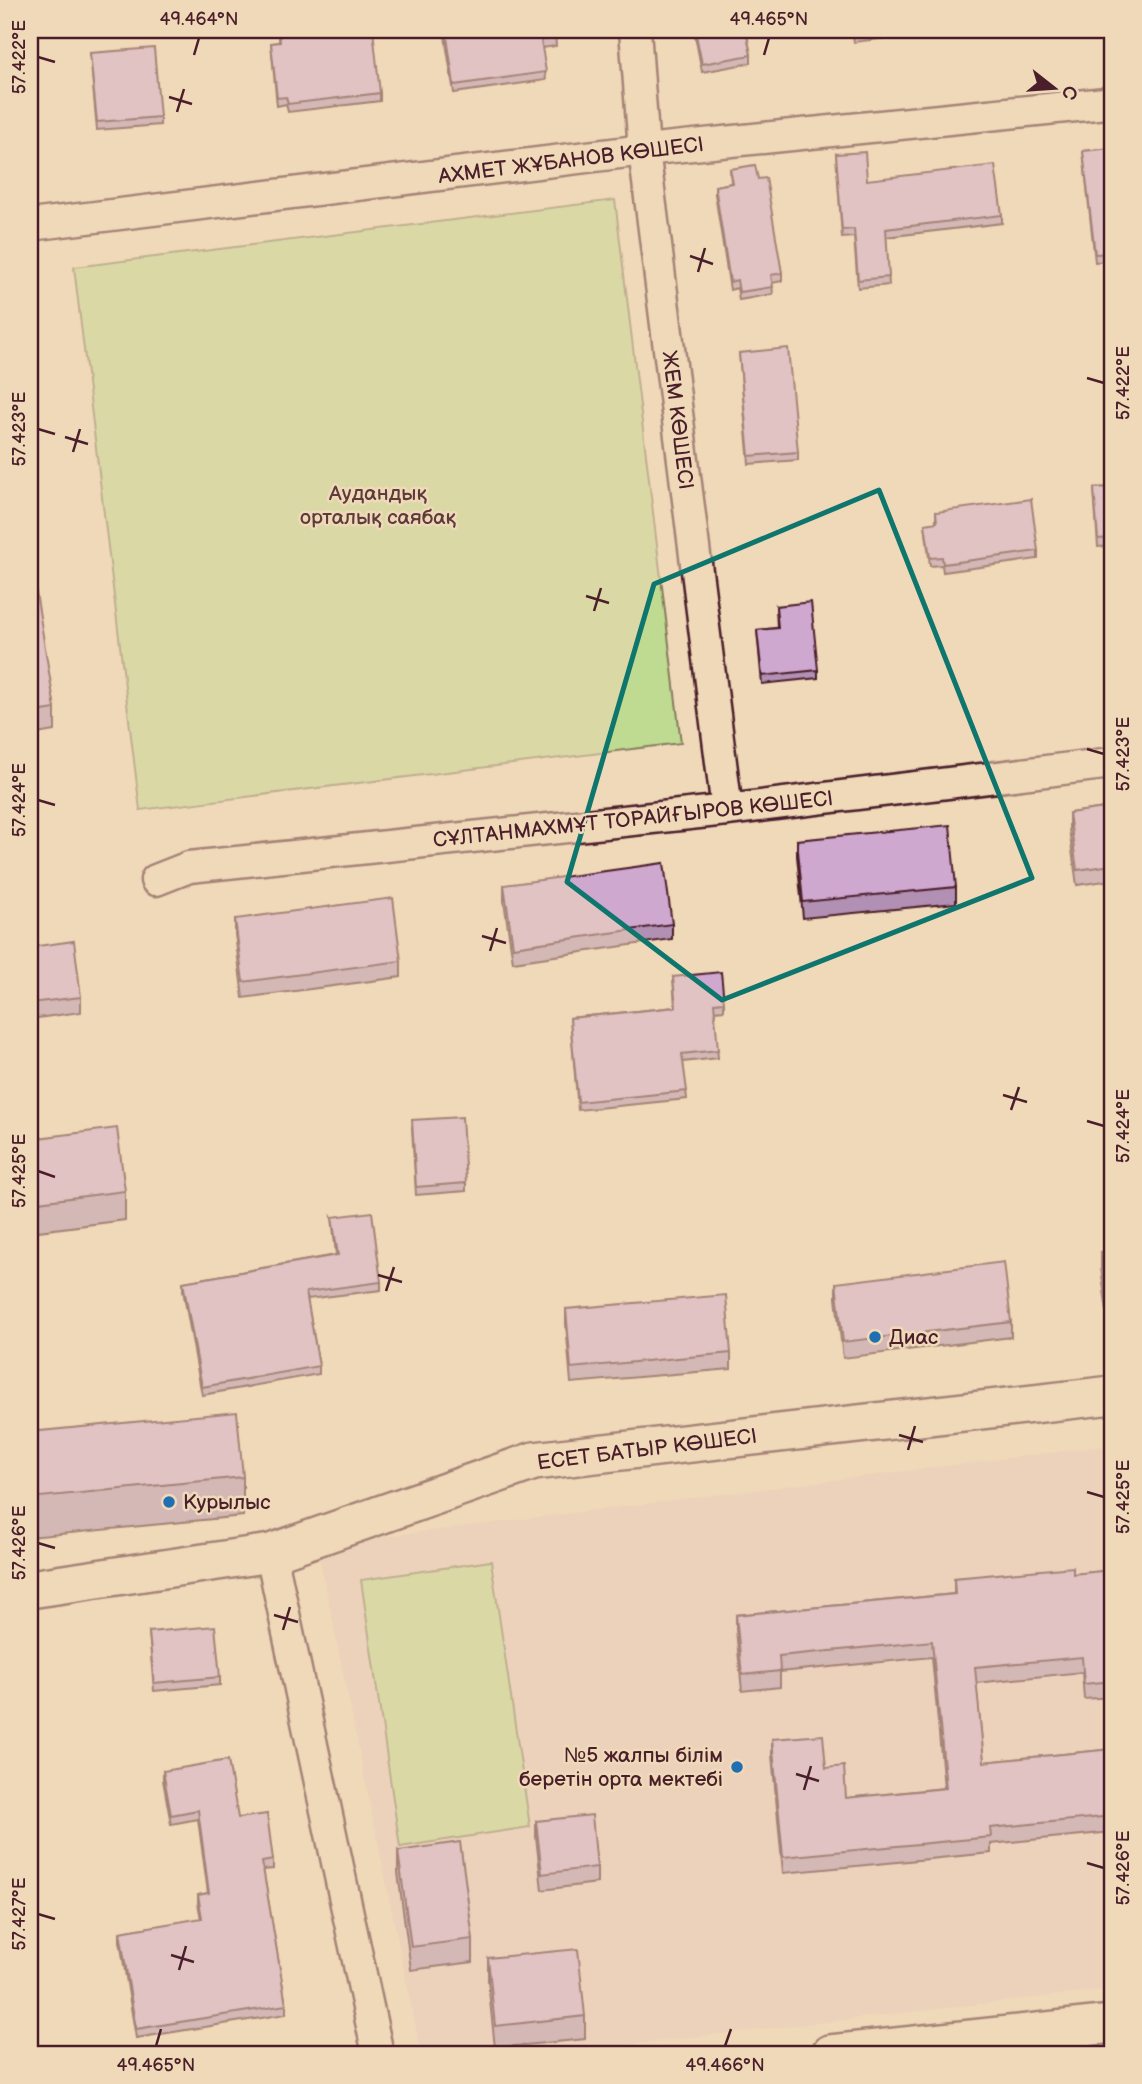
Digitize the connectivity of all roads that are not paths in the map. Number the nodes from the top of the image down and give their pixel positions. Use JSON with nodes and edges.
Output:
{"nodes":[{"id":1,"x":635,"y":30,"type":"edge"},
{"id":2,"x":1112,"y":99,"type":"edge"},
{"id":3,"x":644,"y":150,"type":"junction"},
{"id":4,"x":30,"y":225,"type":"edge"},
{"id":5,"x":1112,"y":763,"type":"edge"},
{"id":6,"x":727,"y":810,"type":"junction"},
{"id":7,"x":156,"y":880,"type":"dead end"},
{"id":8,"x":1112,"y":1395,"type":"edge"},
{"id":9,"x":271,"y":1553,"type":"junction"},
{"id":10,"x":30,"y":1589,"type":"edge"},
{"id":11,"x":1112,"y":2024,"type":"edge"},
{"id":12,"x":378,"y":2054,"type":"edge"},
{"id":13,"x":831,"y":2054,"type":"edge"}],
"edges":[{"from":1,"to":3,"type":"street","name":"ЖЕМ КӨШЕСІ"},
{"from":2,"to":3,"type":"street","name":"АХМЕТ ЖҰБАНОВ КӨШЕСІ"},
{"from":3,"to":4,"type":"street","name":"АХМЕТ ЖҰБАНОВ КӨШЕСІ"},
{"from":3,"to":6,"type":"street","name":"ЖЕМ КӨШЕСІ"},
{"from":5,"to":6,"type":"street","name":"СҰЛТАНМАХМҰТ ТОРАЙҒЫРОВ КӨШЕСІ"},
{"from":6,"to":7,"type":"street","name":"СҰЛТАНМАХМҰТ ТОРАЙҒЫРОВ КӨШЕСІ"},
{"from":8,"to":9,"type":"street","name":"ЕСЕТ БАТЫР КӨШЕСІ"},
{"from":9,"to":10,"type":"street","name":"ЕСЕТ БАТЫР КӨШЕСІ"},
{"from":9,"to":12,"type":"street"},
{"from":11,"to":13,"type":"street"}]}
